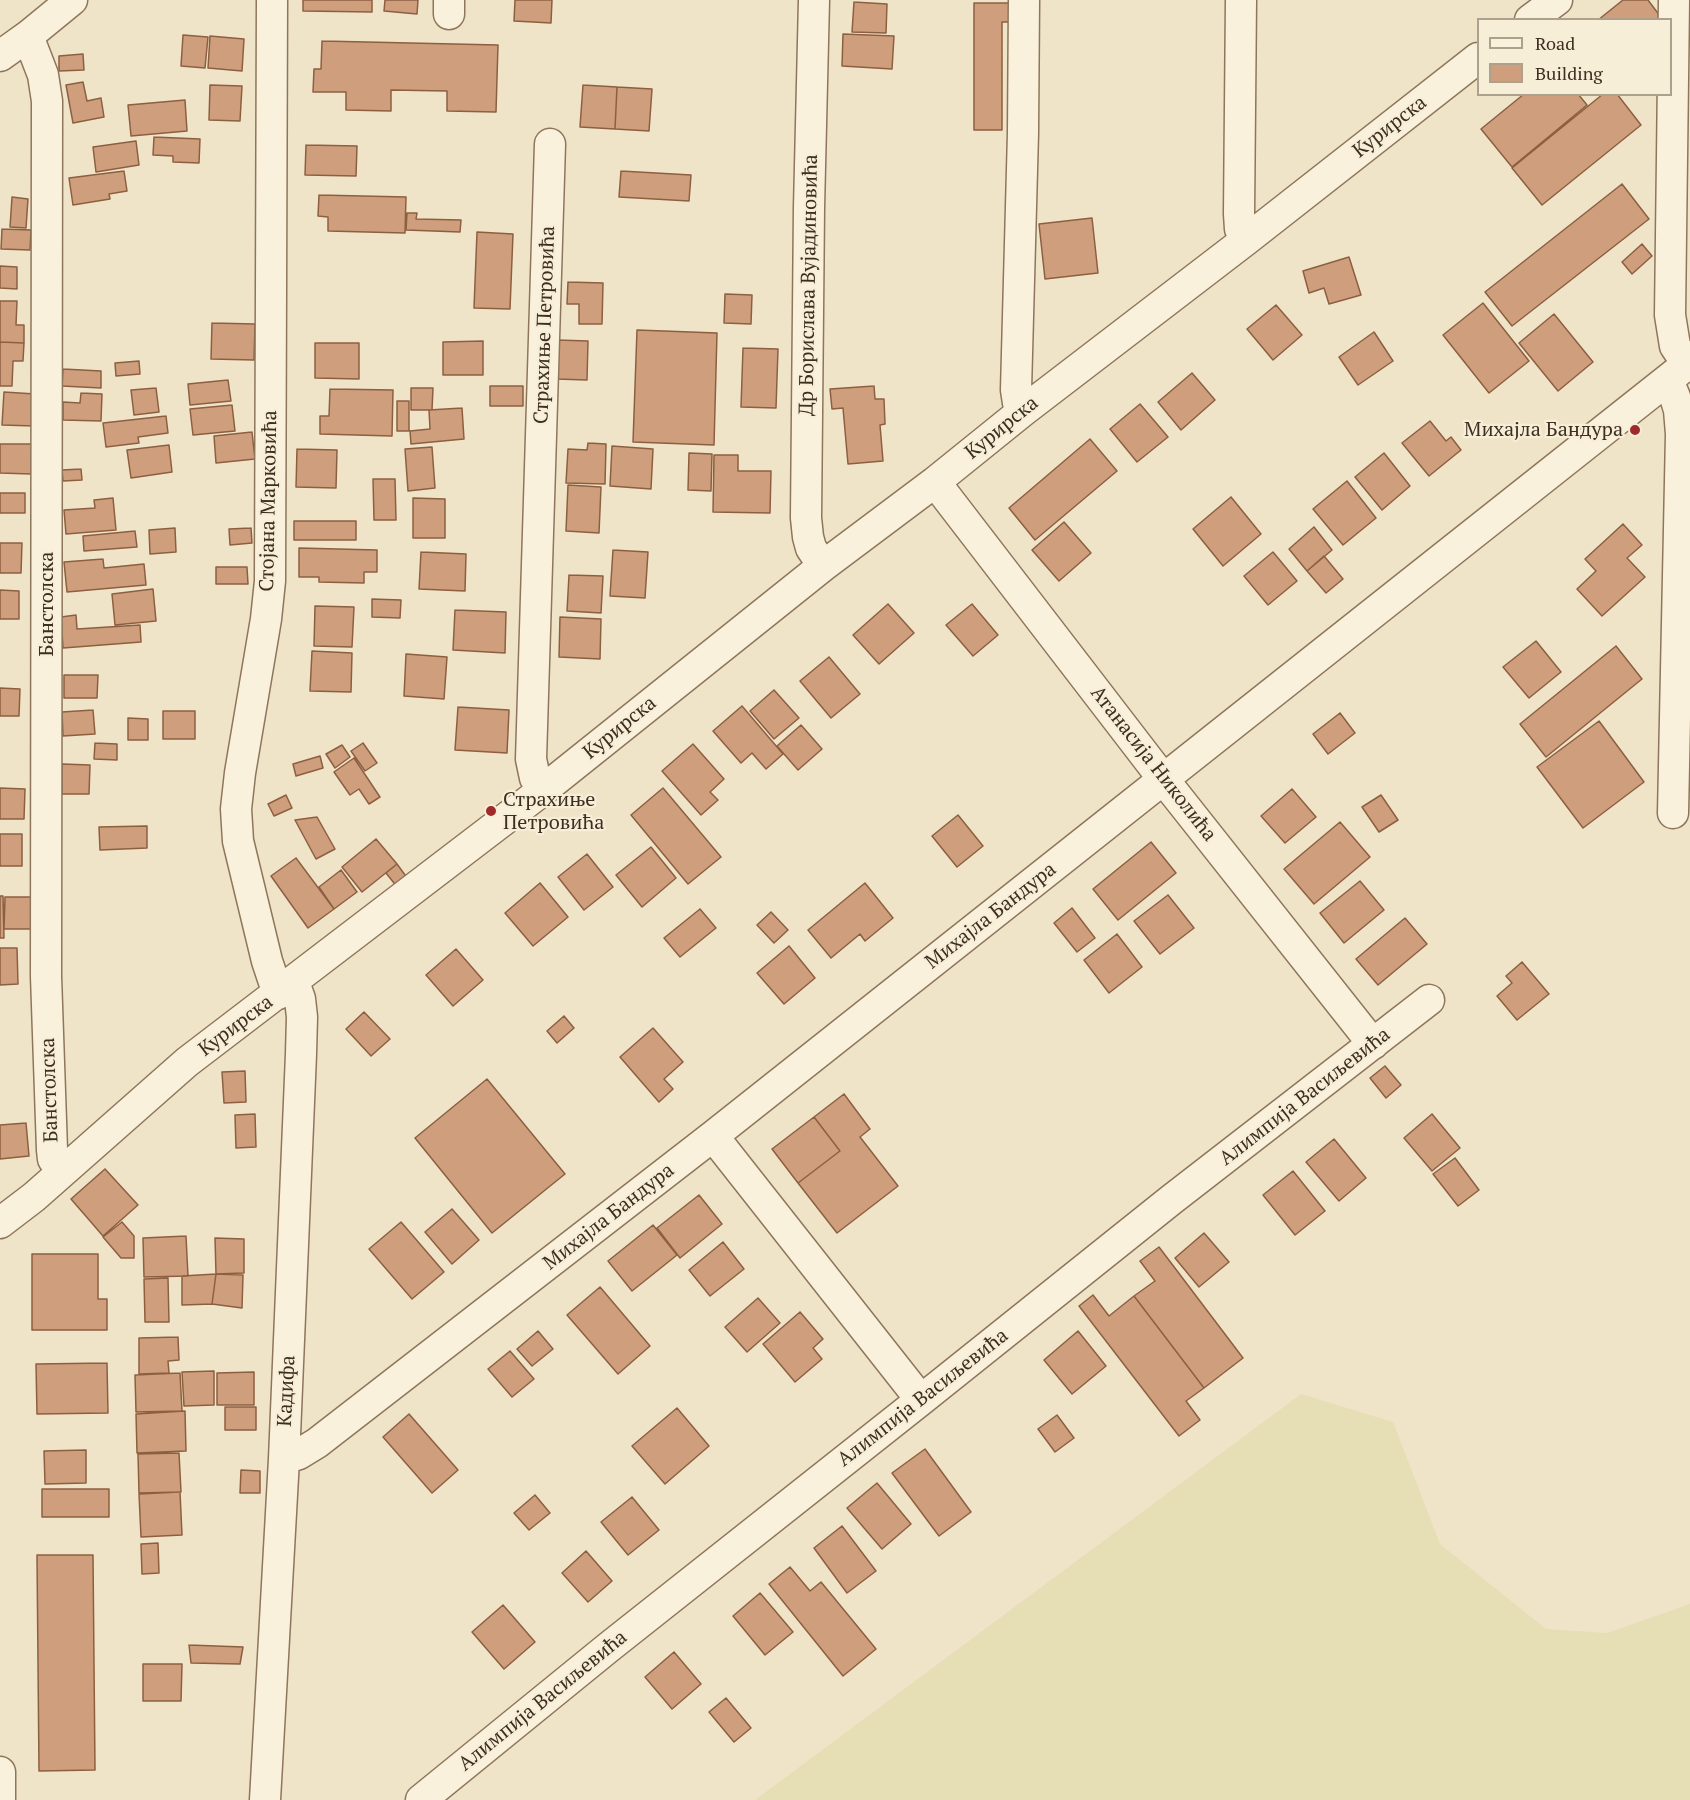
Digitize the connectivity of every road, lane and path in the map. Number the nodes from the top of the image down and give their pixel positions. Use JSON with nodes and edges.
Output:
{"nodes":[{"id":1,"x":72,"y":0,"type":"edge"},
{"id":2,"x":272,"y":0,"type":"edge"},
{"id":3,"x":814,"y":0,"type":"edge"},
{"id":4,"x":1024,"y":0,"type":"edge"},
{"id":5,"x":1241,"y":0,"type":"edge"},
{"id":6,"x":1557,"y":0,"type":"edge"},
{"id":7,"x":1674,"y":0,"type":"edge"},
{"id":8,"x":1533,"y":18,"type":"edge"},
{"id":9,"x":28,"y":36,"type":"junction"},
{"id":10,"x":0,"y":56,"type":"edge"},
{"id":11,"x":1477,"y":60,"type":"edge"},
{"id":12,"x":550,"y":144,"type":"dead end"},
{"id":13,"x":1246,"y":240,"type":"junction"},
{"id":14,"x":1682,"y":369,"type":"edge"},
{"id":15,"x":1023,"y":411,"type":"junction"},
{"id":16,"x":935,"y":482,"type":"junction"},
{"id":17,"x":823,"y":566,"type":"junction"},
{"id":18,"x":1164,"y":780,"type":"junction"},
{"id":19,"x":543,"y":790,"type":"junction"},
{"id":20,"x":1673,"y":813,"type":"dead end"},
{"id":21,"x":286,"y":988,"type":"junction"},
{"id":22,"x":1429,"y":1000,"type":"dead end"},
{"id":23,"x":1373,"y":1044,"type":"junction"},
{"id":24,"x":713,"y":1136,"type":"junction"},
{"id":25,"x":62,"y":1172,"type":"junction"},
{"id":26,"x":0,"y":1223,"type":"edge"},
{"id":27,"x":921,"y":1400,"type":"junction"},
{"id":28,"x":284,"y":1459,"type":"junction"},
{"id":29,"x":0,"y":1772,"type":"edge"},
{"id":30,"x":0,"y":1800,"type":"edge"},
{"id":31,"x":265,"y":1800,"type":"edge"},
{"id":32,"x":421,"y":1800,"type":"edge"}],
"edges":[{"from":1,"to":9,"type":"street"},
{"from":2,"to":21,"type":"street","name":"Стојана Марковића"},
{"from":3,"to":17,"type":"street","name":"Др Борислава Вујадиновића"},
{"from":4,"to":15,"type":"street"},
{"from":5,"to":13,"type":"street"},
{"from":6,"to":8,"type":"street"},
{"from":7,"to":14,"type":"street"},
{"from":9,"to":10,"type":"street"},
{"from":9,"to":25,"type":"street","name":"Банстолска"},
{"from":11,"to":13,"type":"street","name":"Курирска"},
{"from":12,"to":19,"type":"street","name":"Страхиње Петровића"},
{"from":13,"to":15,"type":"street","name":"Курирска"},
{"from":14,"to":18,"type":"street","name":"Михајла Бандура"},
{"from":14,"to":20,"type":"street"},
{"from":15,"to":16,"type":"street","name":"Курирска"},
{"from":16,"to":17,"type":"street","name":"Курирска"},
{"from":16,"to":18,"type":"street","name":"Атанасија Николића"},
{"from":17,"to":19,"type":"street","name":"Курирска"},
{"from":18,"to":23,"type":"street","name":"Атанасија Николића"},
{"from":18,"to":24,"type":"street","name":"Михајла Бандура"},
{"from":19,"to":21,"type":"street","name":"Курирска"},
{"from":21,"to":25,"type":"street","name":"Курирска"},
{"from":21,"to":28,"type":"street","name":"Кадифа"},
{"from":22,"to":23,"type":"street","name":"Алимпија Васиљевића"},
{"from":23,"to":27,"type":"street","name":"Алимпија Васиљевића"},
{"from":24,"to":27,"type":"street"},
{"from":24,"to":28,"type":"street","name":"Михајла Бандура"},
{"from":25,"to":26,"type":"street","name":"Курирска"},
{"from":27,"to":32,"type":"street","name":"Алимпија Васиљевића"},
{"from":28,"to":31,"type":"street","name":"Кадифа"},
{"from":29,"to":30,"type":"street"}]}
